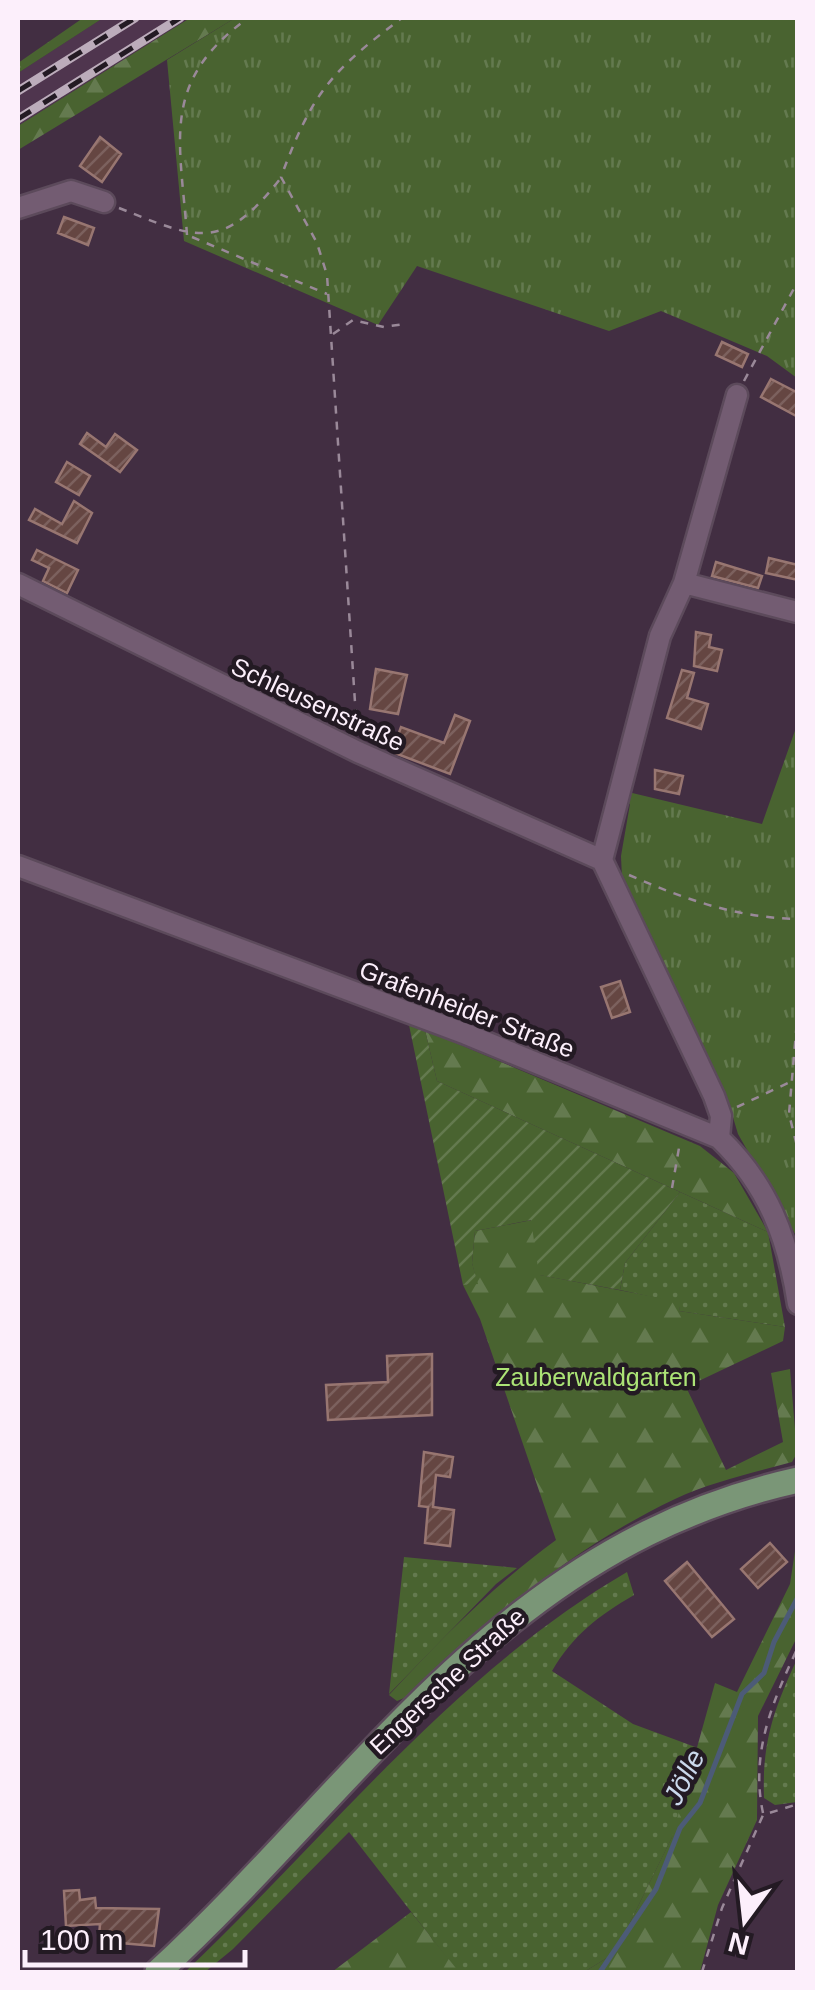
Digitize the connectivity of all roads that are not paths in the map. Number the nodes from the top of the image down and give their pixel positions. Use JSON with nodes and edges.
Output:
{"nodes":[{"id":1,"x":104,"y":202,"type":"road end"},
{"id":2,"x":18,"y":208,"type":"edge"},
{"id":3,"x":737,"y":395,"type":"road end"},
{"id":4,"x":684,"y":583,"type":"junction"},
{"id":5,"x":18,"y":584,"type":"edge"},
{"id":6,"x":797,"y":612,"type":"edge"},
{"id":7,"x":602,"y":860,"type":"junction"},
{"id":8,"x":18,"y":866,"type":"edge"},
{"id":9,"x":719,"y":1138,"type":"junction"},
{"id":10,"x":798,"y":1304,"type":"edge"},
{"id":11,"x":798,"y":1480,"type":"edge"},
{"id":12,"x":158,"y":1972,"type":"edge"}],
"edges":[{"from":1,"to":2,"type":"street"},
{"from":3,"to":4,"type":"street"},
{"from":4,"to":6,"type":"street"},
{"from":4,"to":7,"type":"street"},
{"from":5,"to":7,"type":"street","name":"Schleusenstraße"},
{"from":7,"to":9,"type":"street"},
{"from":8,"to":9,"type":"street","name":"Grafenheider Straße"},
{"from":9,"to":10,"type":"street","name":"Grafenheider Straße"},
{"from":11,"to":12,"type":"main road","name":"Engersche Straße"}]}
